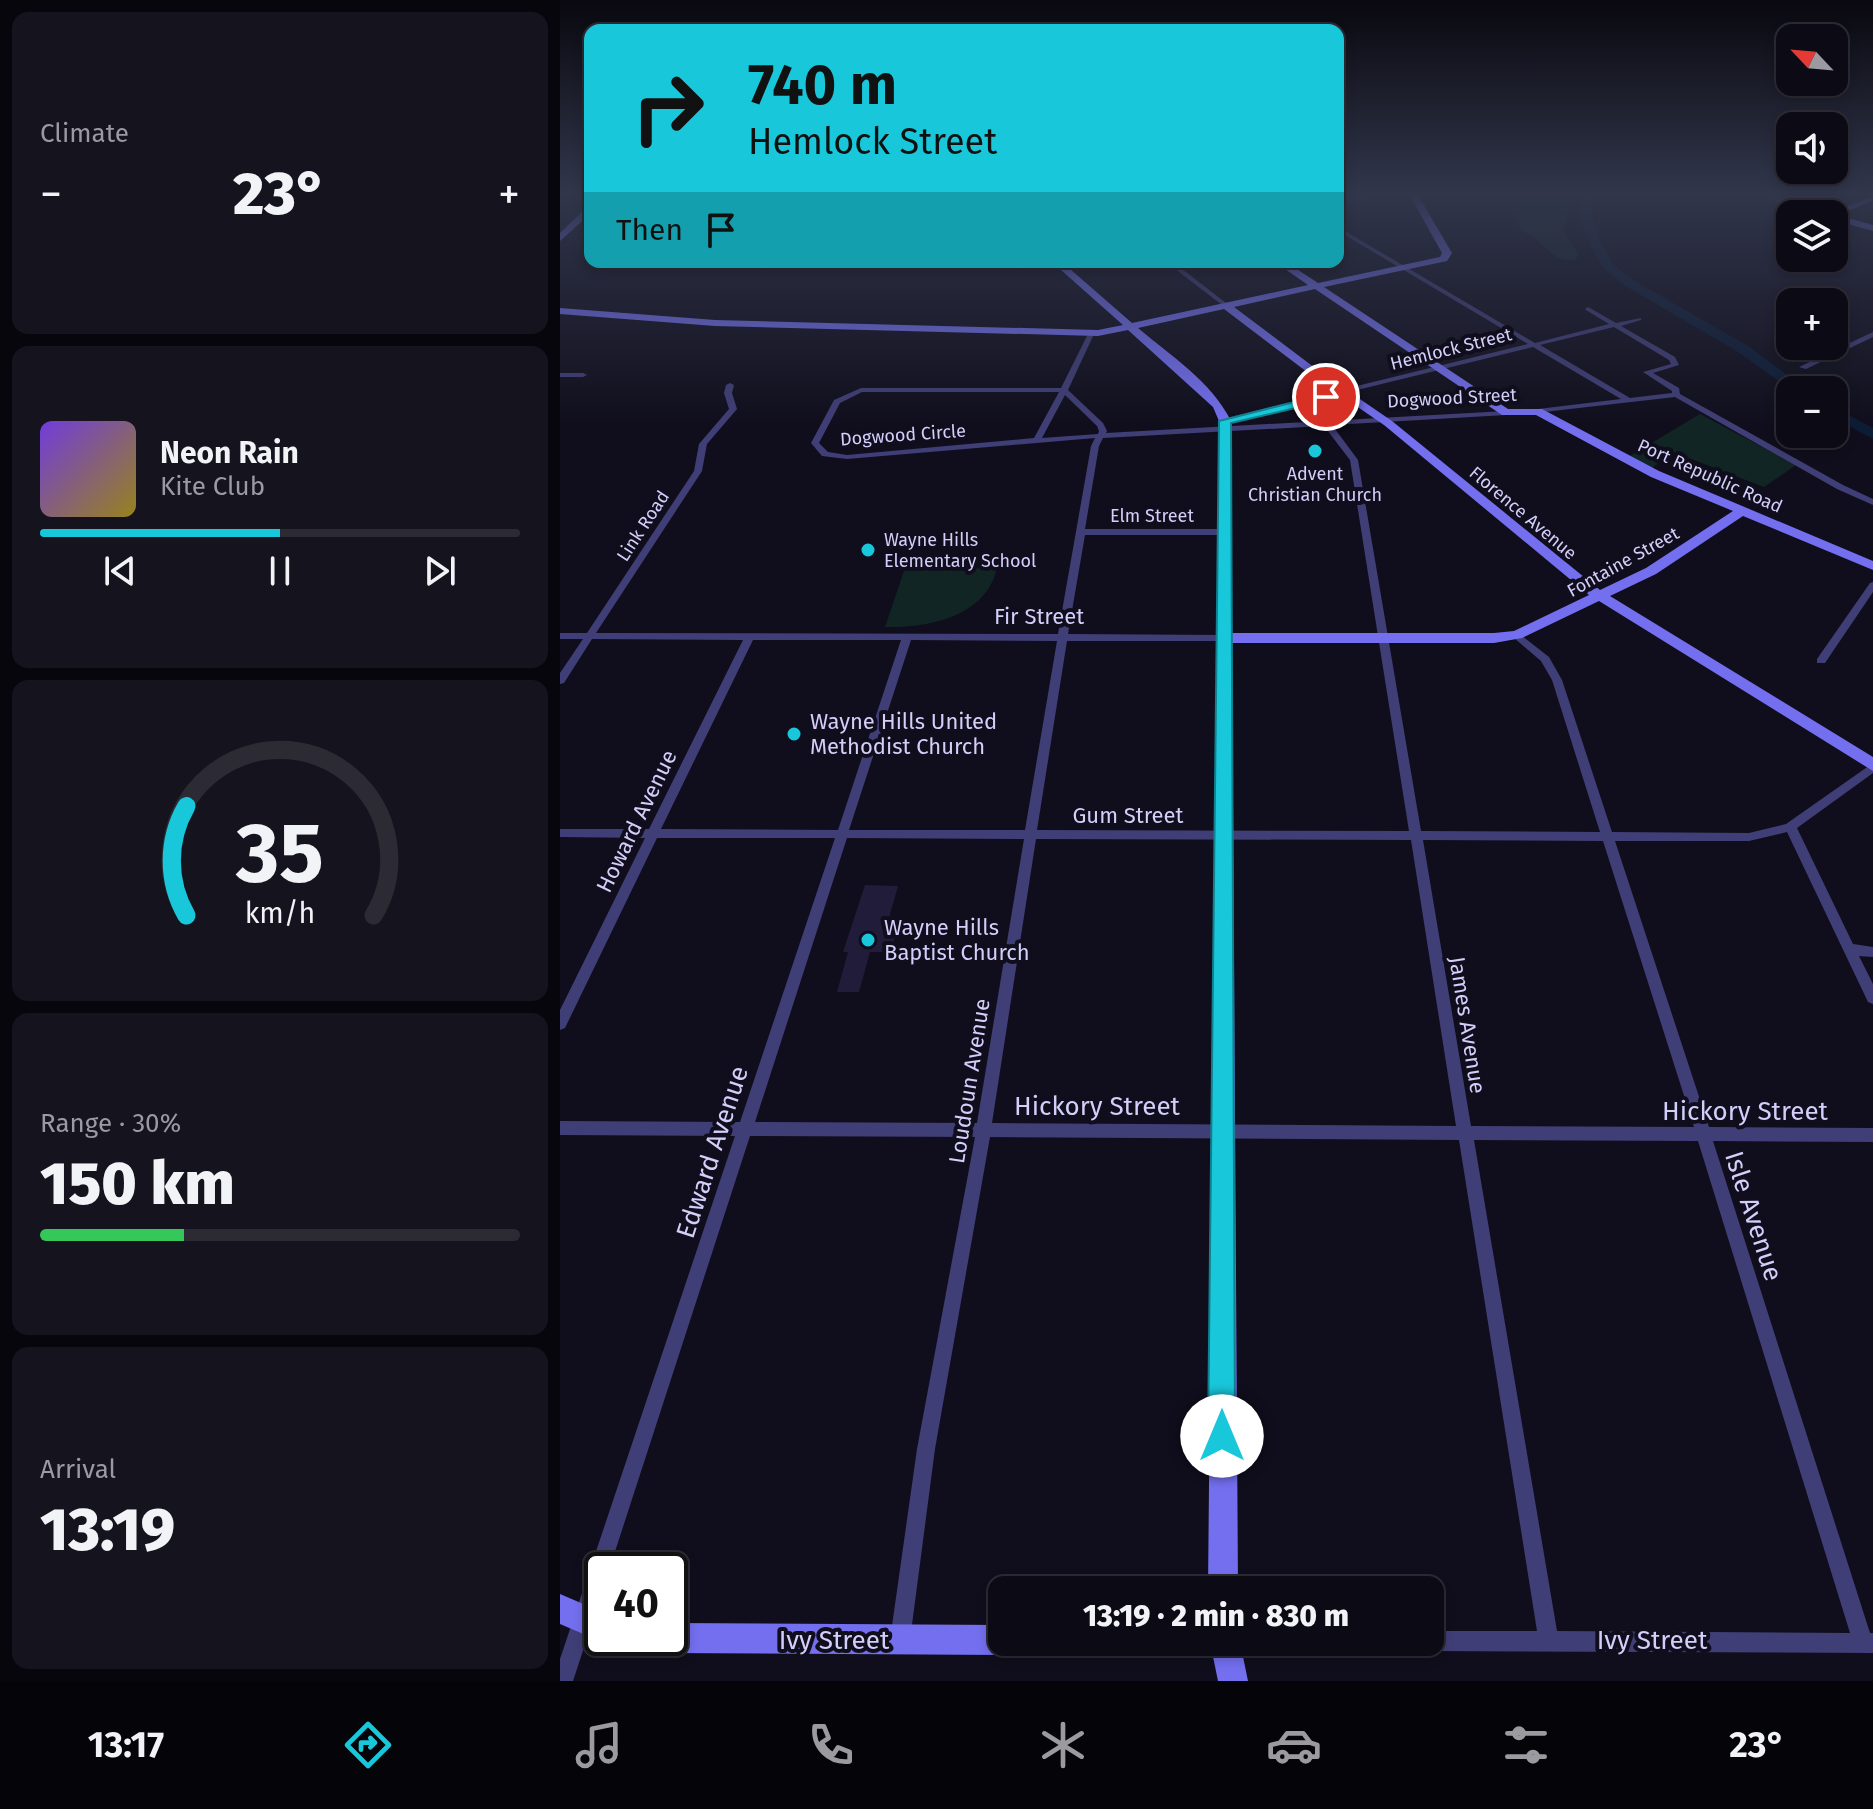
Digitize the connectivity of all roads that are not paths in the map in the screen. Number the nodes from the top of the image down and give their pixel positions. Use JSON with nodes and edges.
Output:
{"nodes":[{"id":1,"x":1067,"y":270,"type":"edge"},
{"id":2,"x":1180,"y":270,"type":"edge"},
{"id":3,"x":1293,"y":270,"type":"edge"},
{"id":4,"x":1399,"y":270,"type":"edge"},
{"id":5,"x":1408,"y":270,"type":"edge"},
{"id":6,"x":1318,"y":287,"type":"junction"},
{"id":7,"x":1228,"y":307,"type":"junction"},
{"id":8,"x":1588,"y":309,"type":"dead end"},
{"id":9,"x":560,"y":311,"type":"edge"},
{"id":10,"x":1639,"y":319,"type":"dead end"},
{"id":11,"x":1611,"y":324,"type":"junction"},
{"id":12,"x":1132,"y":327,"type":"junction"},
{"id":13,"x":1091,"y":334,"type":"junction"},
{"id":14,"x":1873,"y":334,"type":"edge"},
{"id":15,"x":1533,"y":344,"type":"junction"},
{"id":16,"x":1803,"y":367,"type":"dead end"},
{"id":17,"x":1440,"y":368,"type":"junction"},
{"id":18,"x":560,"y":375,"type":"edge"},
{"id":19,"x":583,"y":375,"type":"dead end"},
{"id":20,"x":730,"y":385,"type":"dead end"},
{"id":21,"x":1064,"y":390,"type":"junction"},
{"id":22,"x":1343,"y":393,"type":"junction"},
{"id":23,"x":1676,"y":395,"type":"junction"},
{"id":24,"x":1629,"y":401,"type":"junction"},
{"id":25,"x":1538,"y":411,"type":"junction"},
{"id":26,"x":1506,"y":413,"type":"junction"},
{"id":27,"x":1383,"y":420,"type":"junction"},
{"id":28,"x":1225,"y":424,"type":"junction"},
{"id":29,"x":1327,"y":424,"type":"junction"},
{"id":30,"x":1100,"y":436,"type":"junction"},
{"id":31,"x":1037,"y":440,"type":"junction"},
{"id":32,"x":1873,"y":502,"type":"edge"},
{"id":33,"x":1742,"y":511,"type":"junction"},
{"id":34,"x":1081,"y":532,"type":"junction"},
{"id":35,"x":1223,"y":532,"type":"junction"},
{"id":36,"x":1873,"y":566,"type":"edge"},
{"id":37,"x":1873,"y":585,"type":"edge"},
{"id":38,"x":1600,"y":596,"type":"junction"},
{"id":39,"x":1517,"y":635,"type":"junction"},
{"id":40,"x":560,"y":636,"type":"edge"},
{"id":41,"x":590,"y":636,"type":"junction"},
{"id":42,"x":749,"y":637,"type":"junction"},
{"id":43,"x":907,"y":637,"type":"junction"},
{"id":44,"x":1063,"y":637,"type":"junction"},
{"id":45,"x":1223,"y":638,"type":"junction"},
{"id":46,"x":1383,"y":638,"type":"junction"},
{"id":47,"x":1821,"y":661,"type":"dead end"},
{"id":48,"x":560,"y":681,"type":"edge"},
{"id":49,"x":1873,"y":766,"type":"edge"},
{"id":50,"x":1790,"y":827,"type":"junction"},
{"id":51,"x":560,"y":833,"type":"edge"},
{"id":52,"x":653,"y":833,"type":"junction"},
{"id":53,"x":843,"y":835,"type":"junction"},
{"id":54,"x":1031,"y":835,"type":"junction"},
{"id":55,"x":1223,"y":836,"type":"junction"},
{"id":56,"x":1415,"y":837,"type":"junction"},
{"id":57,"x":1607,"y":837,"type":"junction"},
{"id":58,"x":1849,"y":949,"type":"junction"},
{"id":59,"x":1873,"y":952,"type":"edge"},
{"id":60,"x":1873,"y":998,"type":"edge"},
{"id":61,"x":560,"y":1024,"type":"edge"},
{"id":62,"x":560,"y":1128,"type":"edge"},
{"id":63,"x":745,"y":1129,"type":"junction"},
{"id":64,"x":984,"y":1130,"type":"junction"},
{"id":65,"x":1222,"y":1131,"type":"junction"},
{"id":66,"x":1702,"y":1134,"type":"junction"},
{"id":67,"x":1464,"y":1135,"type":"junction"},
{"id":68,"x":1873,"y":1135,"type":"edge"},
{"id":69,"x":1223,"y":1576,"type":"edge"},
{"id":70,"x":582,"y":1618,"type":"edge"},
{"id":71,"x":688,"y":1638,"type":"edge"},
{"id":72,"x":900,"y":1640,"type":"junction"},
{"id":73,"x":988,"y":1640,"type":"edge"},
{"id":74,"x":1444,"y":1641,"type":"edge"},
{"id":75,"x":1549,"y":1641,"type":"junction"},
{"id":76,"x":1868,"y":1643,"type":"edge"},
{"id":77,"x":1228,"y":1656,"type":"edge"},
{"id":78,"x":563,"y":1681,"type":"edge"},
{"id":79,"x":1233,"y":1681,"type":"edge"}],
"edges":[{"from":1,"to":12,"type":"street"},
{"from":2,"to":7,"type":"street","name":"Florence Avenue"},
{"from":3,"to":6,"type":"street"},
{"from":4,"to":6,"type":"street"},
{"from":5,"to":15,"type":"street"},
{"from":6,"to":7,"type":"street"},
{"from":6,"to":17,"type":"street"},
{"from":7,"to":12,"type":"street"},
{"from":7,"to":22,"type":"street","name":"Florence Avenue"},
{"from":8,"to":11,"type":"street"},
{"from":9,"to":13,"type":"street"},
{"from":10,"to":11,"type":"street","name":"Hemlock Street"},
{"from":11,"to":15,"type":"street","name":"Hemlock Street"},
{"from":11,"to":23,"type":"street"},
{"from":12,"to":13,"type":"street"},
{"from":12,"to":28,"type":"street"},
{"from":13,"to":21,"type":"street"},
{"from":14,"to":16,"type":"street"},
{"from":15,"to":17,"type":"street","name":"Hemlock Street"},
{"from":15,"to":24,"type":"street"},
{"from":17,"to":22,"type":"street","name":"Hemlock Street"},
{"from":17,"to":26,"type":"street"},
{"from":18,"to":19,"type":"street"},
{"from":20,"to":41,"type":"street","name":"Link Road"},
{"from":21,"to":30,"type":"street"},
{"from":21,"to":31,"type":"street"},
{"from":21,"to":31,"type":"street","name":"Dogwood Circle"},
{"from":22,"to":27,"type":"street","name":"Florence Avenue"},
{"from":22,"to":28,"type":"street","name":"Hemlock Street"},
{"from":23,"to":24,"type":"street","name":"Dogwood Street"},
{"from":23,"to":32,"type":"street"},
{"from":24,"to":25,"type":"street","name":"Dogwood Street"},
{"from":25,"to":26,"type":"street","name":"Dogwood Street"},
{"from":25,"to":33,"type":"street","name":"Port Republic Road"},
{"from":26,"to":27,"type":"street","name":"Dogwood Street"},
{"from":27,"to":29,"type":"street","name":"Dogwood Street"},
{"from":27,"to":38,"type":"street","name":"Florence Avenue"},
{"from":28,"to":29,"type":"street","name":"Dogwood Street"},
{"from":28,"to":30,"type":"street","name":"Dogwood Street"},
{"from":28,"to":35,"type":"street"},
{"from":29,"to":46,"type":"street","name":"James Avenue"},
{"from":30,"to":31,"type":"street","name":"Dogwood Street"},
{"from":30,"to":34,"type":"street","name":"Loudoun Avenue"},
{"from":33,"to":36,"type":"street","name":"Port Republic Road"},
{"from":33,"to":38,"type":"street","name":"Fontaine Street"},
{"from":34,"to":35,"type":"street","name":"Elm Street"},
{"from":34,"to":44,"type":"street","name":"Loudoun Avenue"},
{"from":35,"to":45,"type":"street"},
{"from":37,"to":47,"type":"street"},
{"from":38,"to":39,"type":"street","name":"Fontaine Street"},
{"from":38,"to":49,"type":"street","name":"Florence Avenue"},
{"from":39,"to":46,"type":"street","name":"Fir Street"},
{"from":39,"to":57,"type":"street","name":"Isle Avenue"},
{"from":40,"to":41,"type":"street","name":"Fir Street"},
{"from":41,"to":42,"type":"street","name":"Fir Street"},
{"from":41,"to":48,"type":"street","name":"Link Road"},
{"from":42,"to":43,"type":"street","name":"Fir Street"},
{"from":42,"to":52,"type":"street","name":"Howard Avenue"},
{"from":43,"to":44,"type":"street","name":"Fir Street"},
{"from":43,"to":53,"type":"street","name":"Edward Avenue"},
{"from":44,"to":45,"type":"street","name":"Fir Street"},
{"from":44,"to":54,"type":"street","name":"Loudoun Avenue"},
{"from":45,"to":46,"type":"street","name":"Fir Street"},
{"from":45,"to":55,"type":"street"},
{"from":46,"to":56,"type":"street","name":"James Avenue"},
{"from":49,"to":50,"type":"street"},
{"from":50,"to":57,"type":"street","name":"Gum Street"},
{"from":50,"to":58,"type":"street"},
{"from":51,"to":52,"type":"street","name":"Gum Street"},
{"from":52,"to":53,"type":"street","name":"Gum Street"},
{"from":52,"to":61,"type":"street","name":"Howard Avenue"},
{"from":53,"to":54,"type":"street","name":"Gum Street"},
{"from":53,"to":63,"type":"street","name":"Edward Avenue"},
{"from":54,"to":55,"type":"street","name":"Gum Street"},
{"from":54,"to":64,"type":"street","name":"Loudoun Avenue"},
{"from":55,"to":56,"type":"street","name":"Gum Street"},
{"from":55,"to":65,"type":"street"},
{"from":56,"to":57,"type":"street","name":"Gum Street"},
{"from":56,"to":67,"type":"street","name":"James Avenue"},
{"from":57,"to":66,"type":"street","name":"Isle Avenue"},
{"from":58,"to":59,"type":"street"},
{"from":58,"to":60,"type":"street"},
{"from":62,"to":63,"type":"street","name":"Hickory Street"},
{"from":63,"to":64,"type":"street","name":"Hickory Street"},
{"from":63,"to":70,"type":"street","name":"Edward Avenue"},
{"from":64,"to":65,"type":"street","name":"Hickory Street"},
{"from":64,"to":72,"type":"street","name":"Loudoun Avenue"},
{"from":65,"to":67,"type":"street","name":"Hickory Street"},
{"from":65,"to":69,"type":"street"},
{"from":66,"to":67,"type":"street","name":"Hickory Street"},
{"from":66,"to":68,"type":"street","name":"Hickory Street"},
{"from":66,"to":76,"type":"street","name":"Isle Avenue"},
{"from":67,"to":75,"type":"street","name":"James Avenue"},
{"from":70,"to":78,"type":"street","name":"Edward Avenue"},
{"from":71,"to":72,"type":"street","name":"Ivy Street"},
{"from":72,"to":73,"type":"street","name":"Ivy Street"},
{"from":74,"to":75,"type":"street","name":"Ivy Street"},
{"from":75,"to":76,"type":"street","name":"Ivy Street"},
{"from":77,"to":79,"type":"street"}]}
